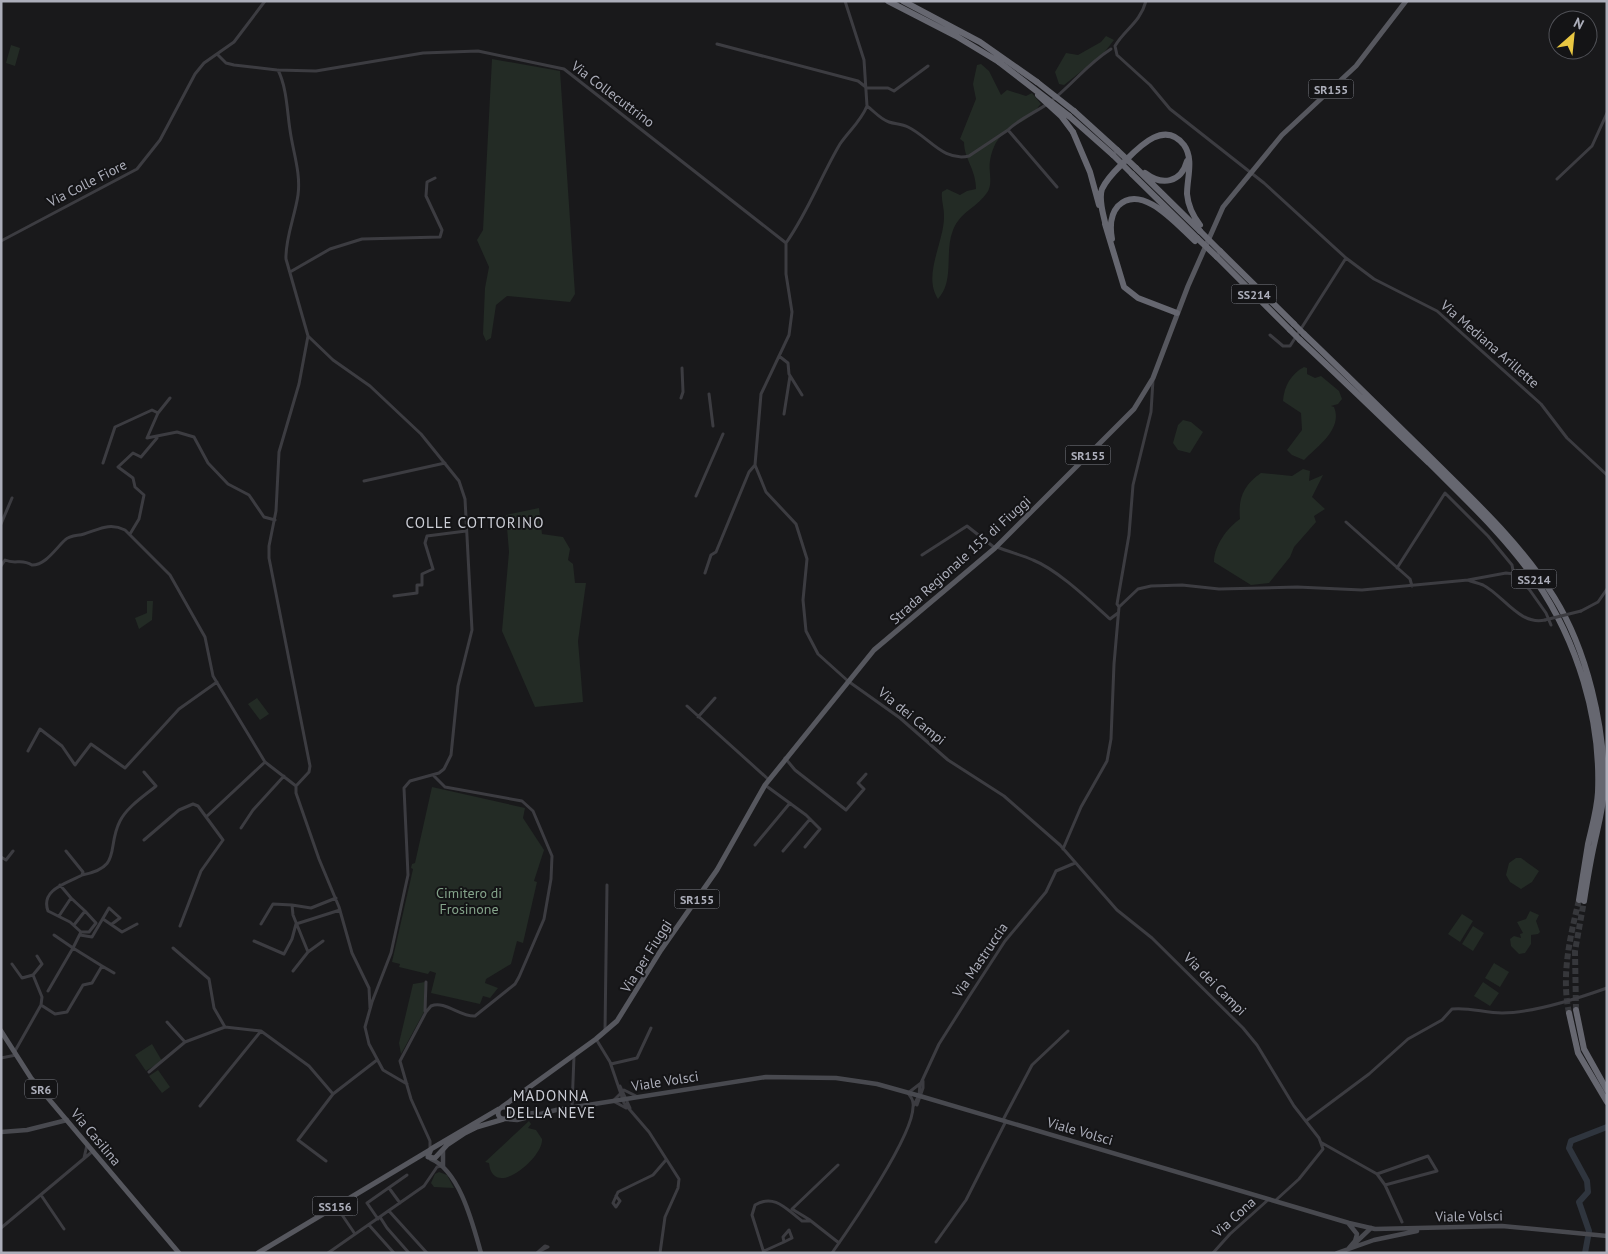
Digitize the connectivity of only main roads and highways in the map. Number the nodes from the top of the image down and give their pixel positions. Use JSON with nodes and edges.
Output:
{"nodes":[{"id":1,"x":888,"y":1,"type":"edge"},
{"id":2,"x":903,"y":1,"type":"edge"},
{"id":3,"x":1406,"y":1,"type":"edge"},
{"id":4,"x":932,"y":19,"type":"junction"},
{"id":5,"x":1035,"y":84,"type":"junction"},
{"id":6,"x":1188,"y":158,"type":"junction"},
{"id":7,"x":1134,"y":171,"type":"junction"},
{"id":8,"x":1106,"y":227,"type":"junction"},
{"id":9,"x":1198,"y":234,"type":"junction"},
{"id":10,"x":1211,"y":246,"type":"junction"},
{"id":11,"x":1116,"y":265,"type":"junction"},
{"id":12,"x":1177,"y":313,"type":"junction"},
{"id":13,"x":848,"y":681,"type":"joint"},
{"id":14,"x":1582,"y":900,"type":"tunnel mouth"},
{"id":15,"x":1,"y":1031,"type":"edge"},
{"id":16,"x":1607,"y":1090,"type":"edge"},
{"id":17,"x":521,"y":1094,"type":"junction"},
{"id":18,"x":1607,"y":1102,"type":"edge"},
{"id":19,"x":500,"y":1108,"type":"junction"},
{"id":20,"x":510,"y":1111,"type":"junction"},
{"id":21,"x":545,"y":1112,"type":"junction"},
{"id":22,"x":505,"y":1119,"type":"junction"},
{"id":23,"x":67,"y":1120,"type":"junction"},
{"id":24,"x":1,"y":1132,"type":"edge"},
{"id":25,"x":444,"y":1145,"type":"junction"},
{"id":26,"x":430,"y":1150,"type":"junction"},
{"id":27,"x":433,"y":1160,"type":"junction"},
{"id":28,"x":412,"y":1161,"type":"junction"},
{"id":29,"x":440,"y":1166,"type":"junction"},
{"id":30,"x":1345,"y":1222,"type":"junction"},
{"id":31,"x":1371,"y":1228,"type":"junction"},
{"id":32,"x":1430,"y":1228,"type":"junction"},
{"id":33,"x":1607,"y":1236,"type":"edge"},
{"id":34,"x":1359,"y":1245,"type":"junction"},
{"id":35,"x":1348,"y":1249,"type":"junction"},
{"id":36,"x":179,"y":1253,"type":"edge"},
{"id":37,"x":258,"y":1253,"type":"edge"},
{"id":38,"x":481,"y":1253,"type":"edge"},
{"id":39,"x":1337,"y":1253,"type":"edge"}],
"edges":[{"from":1,"to":4,"type":"highway","number":"SS214"},
{"from":2,"to":4,"type":"highway","number":"SS214"},
{"from":3,"to":12,"type":"main road","name":"Strada Regionale 155 di Fiuggi","number":"SR155"},
{"from":4,"to":5,"type":"highway","number":"SS214","bridge":true},
{"from":4,"to":5,"type":"highway","number":"SS214"},
{"from":5,"to":7,"type":"highway","number":"SS214","bridge":true},
{"from":5,"to":8,"type":"highway","bridge":true},
{"from":6,"to":7,"type":"highway"},
{"from":6,"to":8,"type":"highway"},
{"from":6,"to":9,"type":"highway"},
{"from":7,"to":9,"type":"highway","number":"SS214"},
{"from":8,"to":11,"type":"highway"},
{"from":9,"to":10,"type":"highway","number":"SS214","bridge":true},
{"from":9,"to":10,"type":"highway","bridge":true},
{"from":9,"to":11,"type":"highway"},
{"from":10,"to":14,"type":"highway","number":"SS214","bridge":true},
{"from":11,"to":12,"type":"highway"},
{"from":12,"to":13,"type":"main road","name":"Strada Regionale 155 di Fiuggi","number":"SR155"},
{"from":13,"to":17,"type":"main road","name":"Via per Fiuggi","number":"SR155"},
{"from":15,"to":23,"type":"main road","name":"Via Casilina","number":"SR6"},
{"from":16,"to":18,"type":"highway"},
{"from":17,"to":19,"type":"main road","name":"Via per Fiuggi"},
{"from":17,"to":20,"type":"main road","name":"Via per Fiuggi"},
{"from":19,"to":20,"type":"main road"},
{"from":19,"to":22,"type":"main road"},
{"from":19,"to":25,"type":"main road"},
{"from":20,"to":21,"type":"main road","name":"Viale Volsci"},
{"from":20,"to":22,"type":"main road","name":"Via per Fiuggi"},
{"from":21,"to":22,"type":"main road","name":"Viale Volsci"},
{"from":21,"to":30,"type":"main road","name":"Viale Volsci"},
{"from":22,"to":25,"type":"main road","name":"Viale Volsci"},
{"from":23,"to":24,"type":"main road"},
{"from":23,"to":36,"type":"main road","name":"Via Casilina","number":"SR6"},
{"from":25,"to":26,"type":"main road"},
{"from":25,"to":27,"type":"main road"},
{"from":25,"to":29,"type":"main road"},
{"from":26,"to":27,"type":"main road"},
{"from":26,"to":28,"type":"main road","number":"SS156"},
{"from":27,"to":28,"type":"main road","number":"SS156"},
{"from":27,"to":29,"type":"main road"},
{"from":28,"to":37,"type":"main road","number":"SS156"},
{"from":29,"to":38,"type":"main road"},
{"from":30,"to":31,"type":"main road","name":"Viale Volsci"},
{"from":30,"to":35,"type":"main road"},
{"from":31,"to":32,"type":"main road","name":"Viale Volsci"},
{"from":31,"to":34,"type":"main road"},
{"from":31,"to":35,"type":"main road"},
{"from":32,"to":33,"type":"main road","name":"Viale Volsci"},
{"from":32,"to":34,"type":"main road"},
{"from":34,"to":35,"type":"main road"},
{"from":35,"to":39,"type":"main road"}]}
